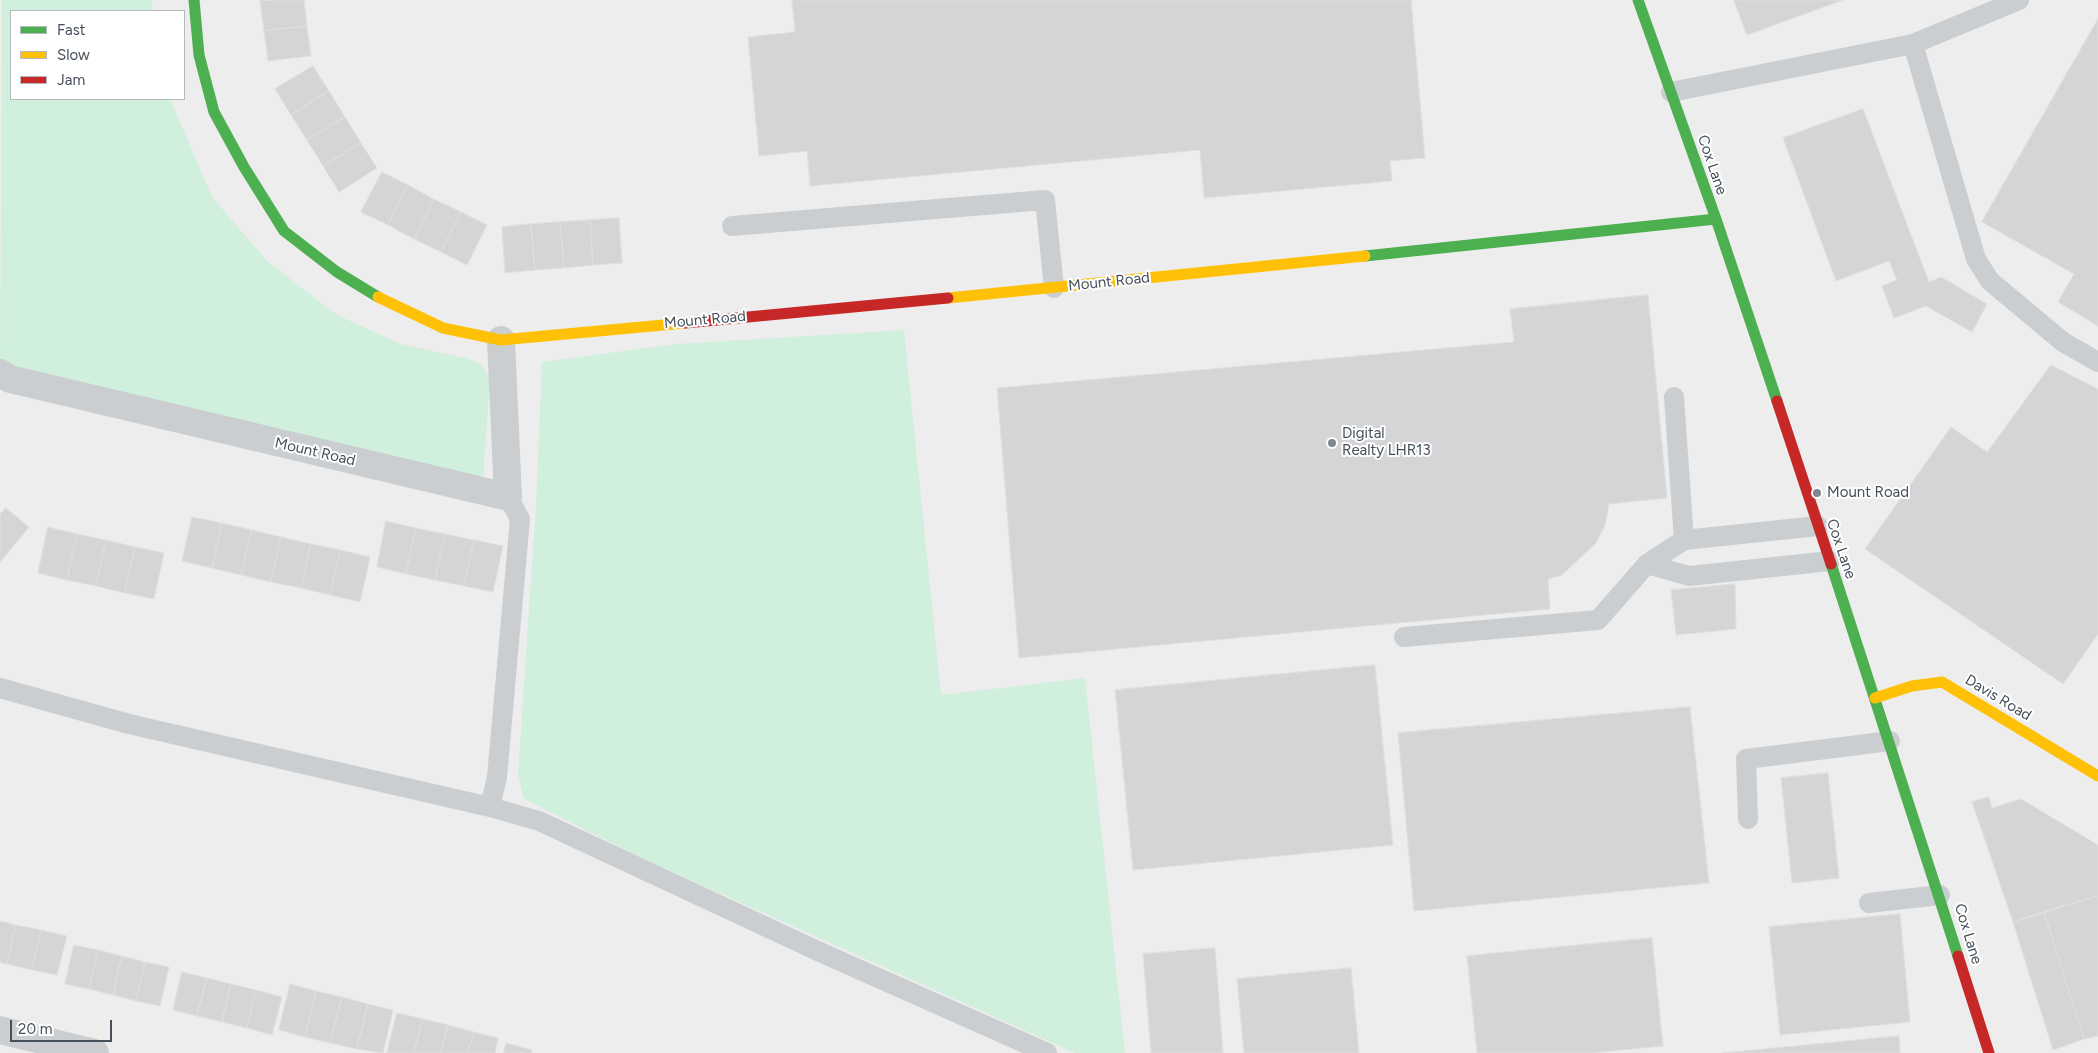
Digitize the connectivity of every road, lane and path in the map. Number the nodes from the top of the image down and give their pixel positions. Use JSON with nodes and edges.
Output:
{"nodes":[{"id":1,"x":194,"y":0,"type":"edge"},
{"id":2,"x":1638,"y":0,"type":"edge"},
{"id":3,"x":2019,"y":0,"type":"edge"},
{"id":4,"x":1913,"y":44,"type":"junction"},
{"id":5,"x":1671,"y":92,"type":"junction"},
{"id":6,"x":1716,"y":219,"type":"junction"},
{"id":7,"x":732,"y":226,"type":"dead end"},
{"id":8,"x":1054,"y":288,"type":"junction"},
{"id":9,"x":501,"y":340,"type":"junction"},
{"id":10,"x":2098,"y":362,"type":"edge"},
{"id":11,"x":0,"y":373,"type":"edge"},
{"id":12,"x":1674,"y":397,"type":"dead end"},
{"id":13,"x":508,"y":497,"type":"junction"},
{"id":14,"x":1818,"y":526,"type":"junction"},
{"id":15,"x":1684,"y":540,"type":"junction"},
{"id":16,"x":1830,"y":561,"type":"junction"},
{"id":17,"x":1647,"y":564,"type":"junction"},
{"id":18,"x":1404,"y":637,"type":"dead end"},
{"id":19,"x":0,"y":688,"type":"edge"},
{"id":20,"x":1875,"y":698,"type":"junction"},
{"id":21,"x":1890,"y":741,"type":"junction"},
{"id":22,"x":2098,"y":776,"type":"edge"},
{"id":23,"x":490,"y":807,"type":"junction"},
{"id":24,"x":1748,"y":819,"type":"dead end"},
{"id":25,"x":1940,"y":895,"type":"junction"},
{"id":26,"x":1869,"y":903,"type":"dead end"},
{"id":27,"x":0,"y":1030,"type":"edge"},
{"id":28,"x":95,"y":1053,"type":"edge"},
{"id":29,"x":1047,"y":1053,"type":"edge"},
{"id":30,"x":1989,"y":1053,"type":"edge"}],
"edges":[{"from":1,"to":9,"type":"street","name":"Mount Road"},
{"from":2,"to":5,"type":"street","name":"Cox Lane"},
{"from":3,"to":4,"type":"lane"},
{"from":4,"to":5,"type":"lane"},
{"from":4,"to":10,"type":"lane"},
{"from":5,"to":6,"type":"street","name":"Cox Lane"},
{"from":6,"to":8,"type":"street","name":"Mount Road"},
{"from":6,"to":14,"type":"street","name":"Cox Lane"},
{"from":7,"to":8,"type":"lane"},
{"from":8,"to":9,"type":"street","name":"Mount Road"},
{"from":9,"to":13,"type":"street"},
{"from":11,"to":13,"type":"street","name":"Mount Road"},
{"from":12,"to":15,"type":"lane"},
{"from":13,"to":23,"type":"lane"},
{"from":14,"to":15,"type":"lane"},
{"from":14,"to":16,"type":"street","name":"Cox Lane"},
{"from":15,"to":17,"type":"lane"},
{"from":16,"to":17,"type":"lane"},
{"from":16,"to":20,"type":"street","name":"Cox Lane"},
{"from":17,"to":18,"type":"lane"},
{"from":19,"to":23,"type":"lane"},
{"from":20,"to":21,"type":"street","name":"Cox Lane"},
{"from":20,"to":22,"type":"street","name":"Davis Road"},
{"from":21,"to":24,"type":"lane"},
{"from":21,"to":25,"type":"street","name":"Cox Lane"},
{"from":23,"to":29,"type":"lane"},
{"from":25,"to":26,"type":"lane"},
{"from":25,"to":30,"type":"street","name":"Cox Lane"},
{"from":27,"to":28,"type":"street"}]}
